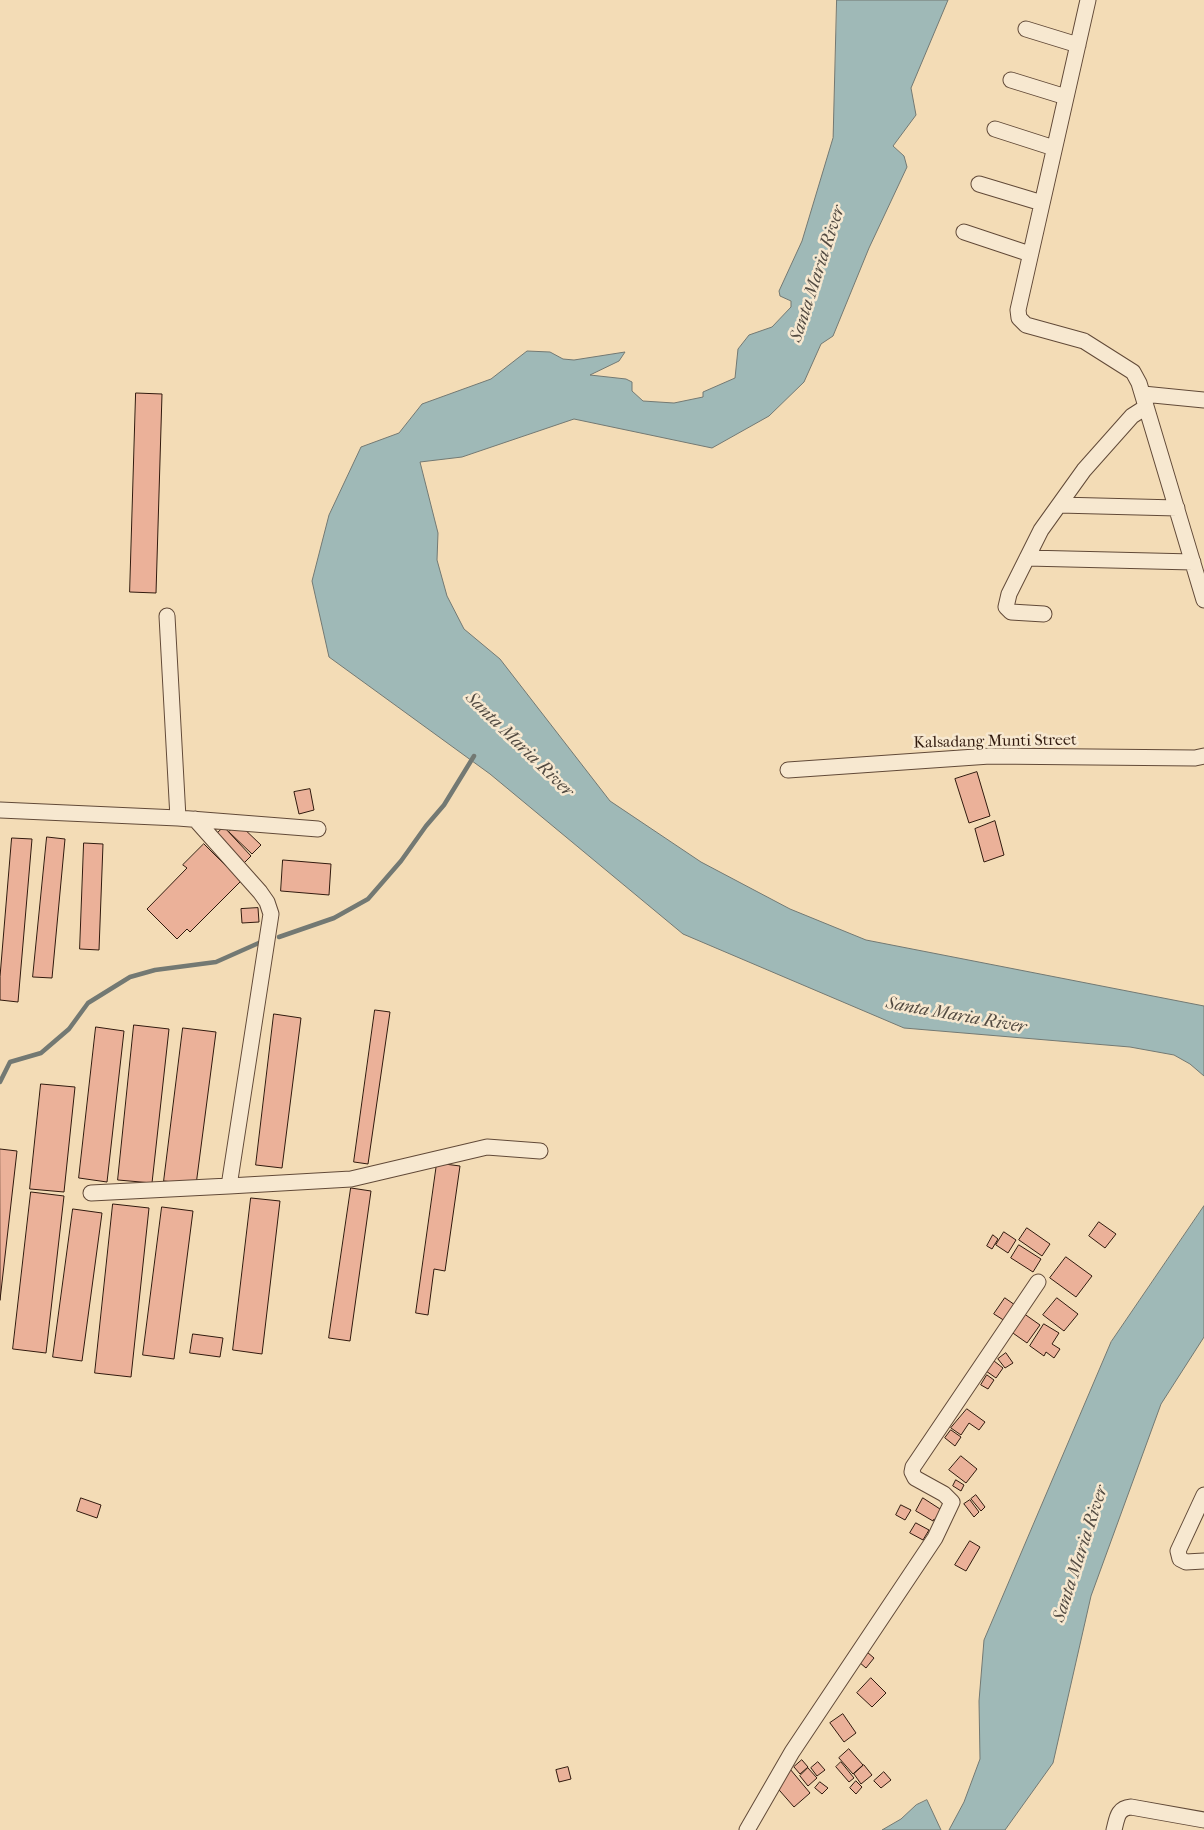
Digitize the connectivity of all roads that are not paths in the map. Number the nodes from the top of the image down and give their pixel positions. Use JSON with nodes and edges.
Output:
{"nodes":[{"id":1,"x":1088,"y":0,"type":"edge"},
{"id":2,"x":1026,"y":29,"type":"dead end"},
{"id":3,"x":1078,"y":45,"type":"junction"},
{"id":4,"x":1011,"y":80,"type":"dead end"},
{"id":5,"x":1066,"y":97,"type":"junction"},
{"id":6,"x":996,"y":129,"type":"dead end"},
{"id":7,"x":1054,"y":148,"type":"junction"},
{"id":8,"x":979,"y":184,"type":"dead end"},
{"id":9,"x":1042,"y":203,"type":"junction"},
{"id":10,"x":964,"y":232,"type":"dead end"},
{"id":11,"x":1030,"y":254,"type":"junction"},
{"id":12,"x":1145,"y":401,"type":"junction"},
{"id":13,"x":1203,"y":403,"type":"edge"},
{"id":14,"x":1059,"y":505,"type":"junction"},
{"id":15,"x":1177,"y":508,"type":"junction"},
{"id":16,"x":1027,"y":558,"type":"junction"},
{"id":17,"x":1193,"y":562,"type":"junction"},
{"id":18,"x":1204,"y":600,"type":"edge"},
{"id":19,"x":1044,"y":614,"type":"dead end"},
{"id":20,"x":168,"y":616,"type":"dead end"},
{"id":21,"x":1204,"y":756,"type":"edge"},
{"id":22,"x":788,"y":770,"type":"dead end"},
{"id":23,"x":0,"y":810,"type":"edge"},
{"id":24,"x":178,"y":818,"type":"junction"},
{"id":25,"x":195,"y":819,"type":"junction"},
{"id":26,"x":318,"y":829,"type":"dead end"},
{"id":27,"x":540,"y":1151,"type":"dead end"},
{"id":28,"x":229,"y":1186,"type":"junction"},
{"id":29,"x":91,"y":1193,"type":"dead end"},
{"id":30,"x":1038,"y":1282,"type":"dead end"},
{"id":31,"x":1204,"y":1495,"type":"edge"},
{"id":32,"x":1204,"y":1561,"type":"edge"},
{"id":33,"x":1204,"y":1820,"type":"edge"},
{"id":34,"x":747,"y":1830,"type":"edge"},
{"id":35,"x":1114,"y":1830,"type":"edge"}],
"edges":[{"from":1,"to":3,"type":"street"},
{"from":2,"to":3,"type":"street"},
{"from":3,"to":5,"type":"street"},
{"from":4,"to":5,"type":"street"},
{"from":5,"to":7,"type":"street"},
{"from":6,"to":7,"type":"street"},
{"from":7,"to":9,"type":"street"},
{"from":8,"to":9,"type":"street"},
{"from":9,"to":11,"type":"street"},
{"from":10,"to":11,"type":"street"},
{"from":11,"to":12,"type":"street"},
{"from":12,"to":13,"type":"street"},
{"from":12,"to":14,"type":"street"},
{"from":12,"to":15,"type":"street"},
{"from":14,"to":15,"type":"street"},
{"from":14,"to":16,"type":"street"},
{"from":15,"to":17,"type":"street"},
{"from":16,"to":17,"type":"street"},
{"from":16,"to":19,"type":"street"},
{"from":17,"to":18,"type":"street"},
{"from":20,"to":24,"type":"street"},
{"from":21,"to":22,"type":"street","name":"Kalsadang Munti Street"},
{"from":23,"to":24,"type":"street"},
{"from":24,"to":25,"type":"street"},
{"from":25,"to":26,"type":"street"},
{"from":25,"to":28,"type":"street"},
{"from":27,"to":28,"type":"street"},
{"from":28,"to":29,"type":"street"},
{"from":30,"to":34,"type":"street"},
{"from":31,"to":32,"type":"street"},
{"from":33,"to":35,"type":"street"}]}
